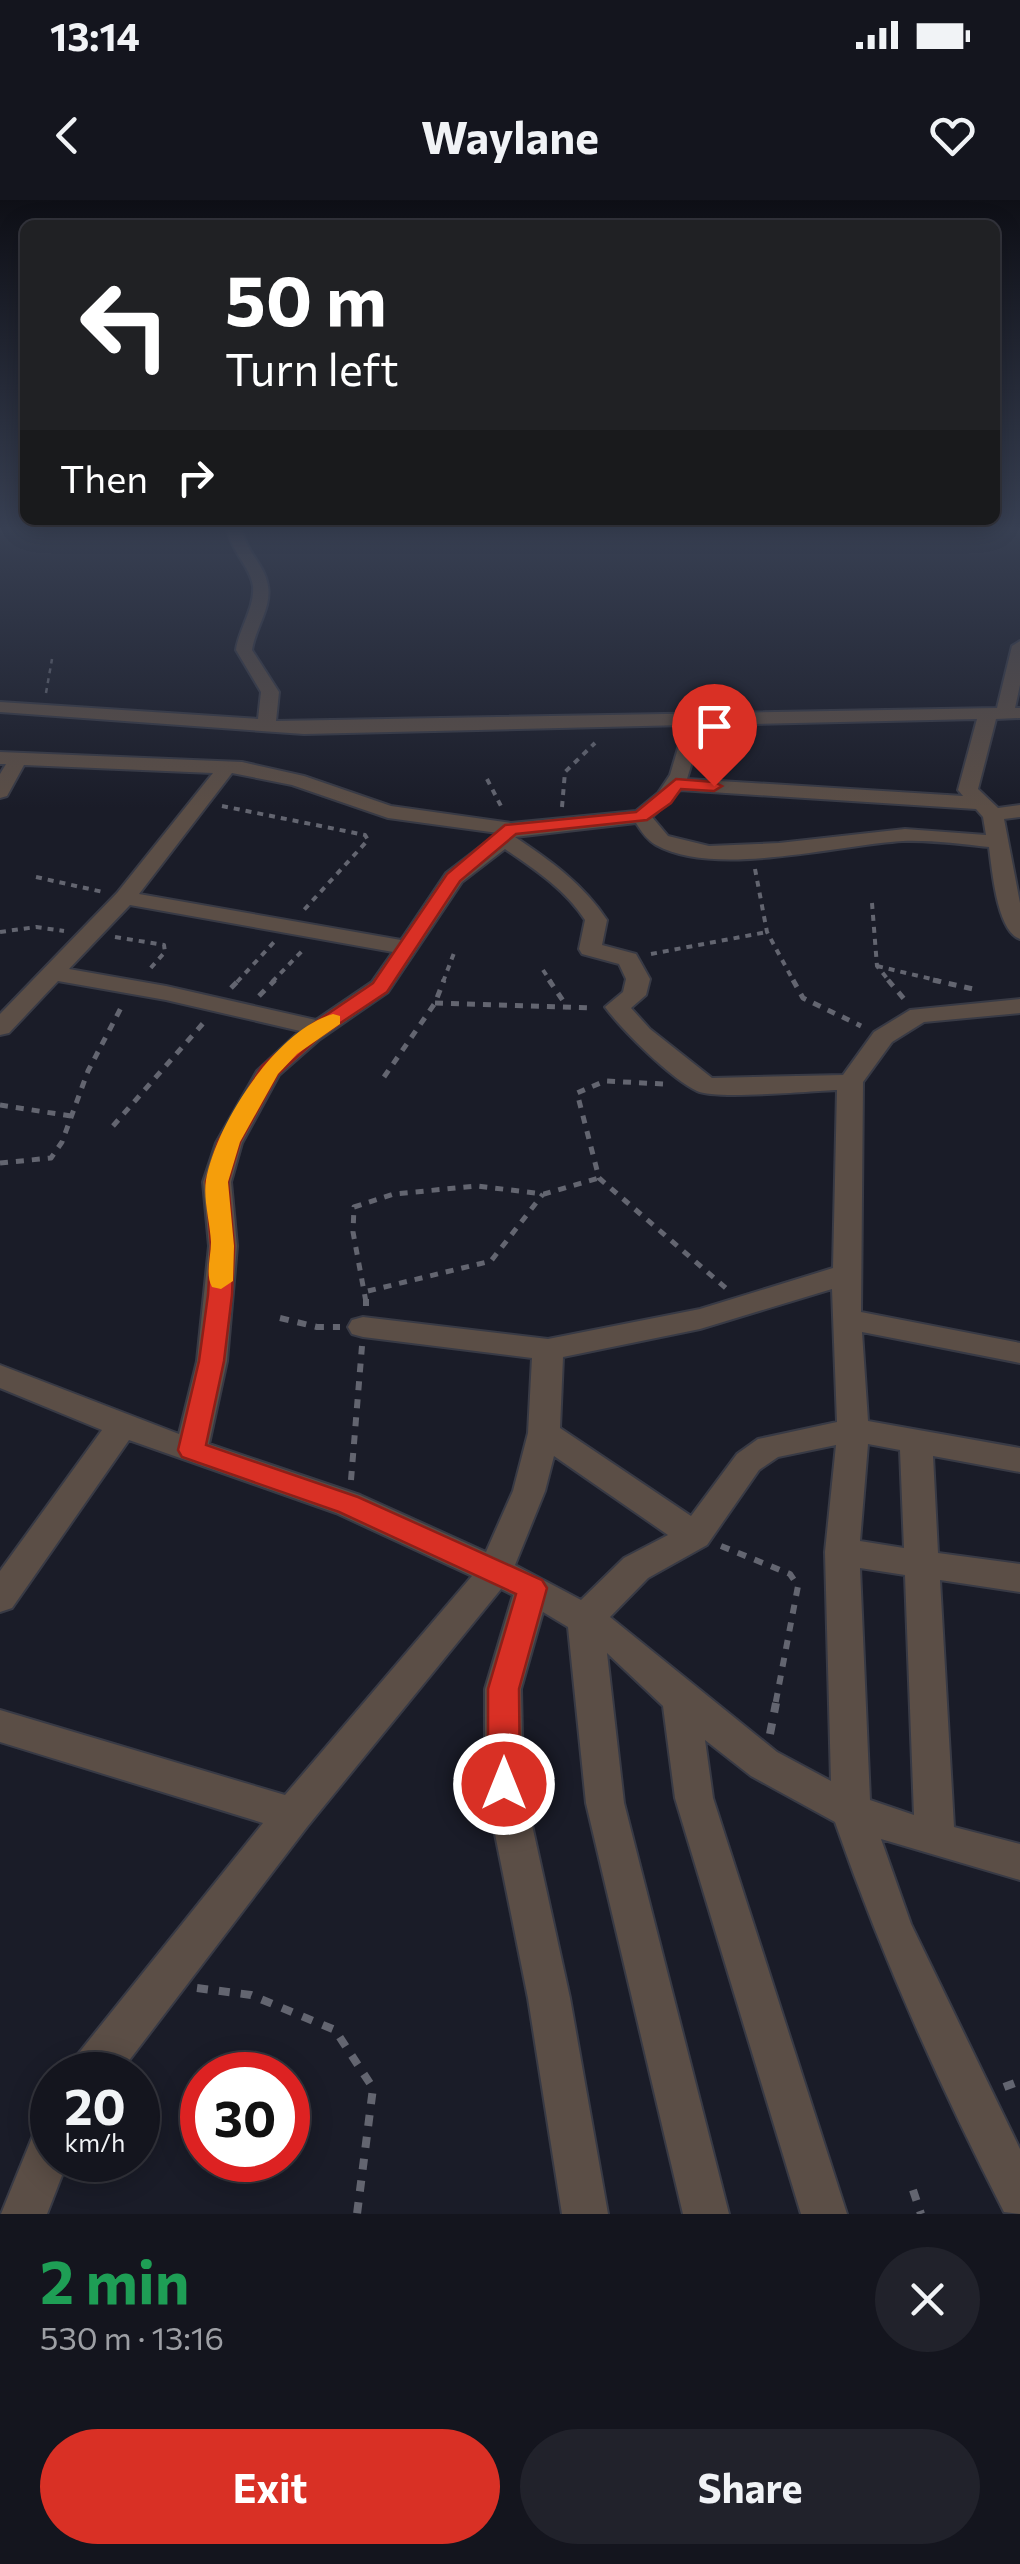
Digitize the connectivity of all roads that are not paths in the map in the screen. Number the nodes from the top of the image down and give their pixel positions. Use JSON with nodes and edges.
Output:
{"nodes":[{"id":1,"x":253,"y":620,"type":"edge"},
{"id":2,"x":1020,"y":646,"type":"edge"},
{"id":3,"x":1016,"y":675,"type":"edge"},
{"id":4,"x":0,"y":708,"type":"edge"},
{"id":5,"x":1004,"y":713,"type":"edge"},
{"id":6,"x":694,"y":720,"type":"junction"},
{"id":7,"x":266,"y":726,"type":"junction"},
{"id":8,"x":72,"y":737,"type":"junction"},
{"id":9,"x":9,"y":758,"type":"edge"},
{"id":10,"x":227,"y":767,"type":"junction"},
{"id":11,"x":676,"y":784,"type":"junction"},
{"id":12,"x":0,"y":792,"type":"edge"},
{"id":13,"x":985,"y":809,"type":"junction"},
{"id":14,"x":1020,"y":811,"type":"edge"},
{"id":15,"x":641,"y":816,"type":"junction"},
{"id":16,"x":507,"y":834,"type":"junction"},
{"id":17,"x":998,"y":842,"type":"junction"},
{"id":18,"x":125,"y":898,"type":"junction"},
{"id":19,"x":1020,"y":932,"type":"edge"},
{"id":20,"x":409,"y":948,"type":"junction"},
{"id":21,"x":50,"y":973,"type":"junction"},
{"id":22,"x":1020,"y":1006,"type":"edge"},
{"id":23,"x":0,"y":1028,"type":"edge"},
{"id":24,"x":322,"y":1028,"type":"junction"},
{"id":25,"x":850,"y":1082,"type":"junction"},
{"id":26,"x":848,"y":1272,"type":"junction"},
{"id":27,"x":846,"y":1319,"type":"junction"},
{"id":28,"x":363,"y":1327,"type":"road end"},
{"id":29,"x":548,"y":1349,"type":"junction"},
{"id":30,"x":1020,"y":1353,"type":"edge"},
{"id":31,"x":0,"y":1376,"type":"edge"},
{"id":32,"x":122,"y":1426,"type":"junction"},
{"id":33,"x":853,"y":1430,"type":"junction"},
{"id":34,"x":544,"y":1433,"type":"junction"},
{"id":35,"x":916,"y":1442,"type":"junction"},
{"id":36,"x":191,"y":1450,"type":"junction"},
{"id":37,"x":1020,"y":1460,"type":"edge"},
{"id":38,"x":695,"y":1536,"type":"junction"},
{"id":39,"x":842,"y":1552,"type":"junction"},
{"id":40,"x":919,"y":1564,"type":"junction"},
{"id":41,"x":495,"y":1572,"type":"junction"},
{"id":42,"x":1020,"y":1578,"type":"edge"},
{"id":43,"x":532,"y":1588,"type":"junction"},
{"id":44,"x":0,"y":1598,"type":"edge"},
{"id":45,"x":584,"y":1619,"type":"junction"},
{"id":46,"x":681,"y":1699,"type":"junction"},
{"id":47,"x":0,"y":1726,"type":"edge"},
{"id":48,"x":851,"y":1810,"type":"junction"},
{"id":49,"x":293,"y":1814,"type":"junction"},
{"id":50,"x":935,"y":1840,"type":"junction"},
{"id":51,"x":1020,"y":1862,"type":"edge"},
{"id":52,"x":108,"y":2052,"type":"edge"},
{"id":53,"x":34,"y":2182,"type":"edge"},
{"id":54,"x":1020,"y":2196,"type":"edge"},
{"id":55,"x":24,"y":2214,"type":"edge"},
{"id":56,"x":585,"y":2214,"type":"edge"},
{"id":57,"x":706,"y":2214,"type":"edge"},
{"id":58,"x":824,"y":2214,"type":"edge"}],
"edges":[{"from":1,"to":7,"type":"street"},
{"from":2,"to":3,"type":"street"},
{"from":3,"to":5,"type":"street"},
{"from":4,"to":8,"type":"street"},
{"from":5,"to":6,"type":"street"},
{"from":5,"to":13,"type":"street"},
{"from":6,"to":7,"type":"street"},
{"from":6,"to":11,"type":"street"},
{"from":7,"to":8,"type":"street"},
{"from":8,"to":9,"type":"street"},
{"from":8,"to":10,"type":"street"},
{"from":9,"to":12,"type":"street"},
{"from":10,"to":16,"type":"street"},
{"from":10,"to":18,"type":"street"},
{"from":11,"to":13,"type":"street"},
{"from":11,"to":15,"type":"street"},
{"from":13,"to":14,"type":"street"},
{"from":13,"to":17,"type":"street"},
{"from":15,"to":16,"type":"street"},
{"from":15,"to":17,"type":"street"},
{"from":16,"to":20,"type":"street"},
{"from":16,"to":25,"type":"street"},
{"from":17,"to":19,"type":"street"},
{"from":18,"to":20,"type":"street"},
{"from":18,"to":21,"type":"street"},
{"from":20,"to":24,"type":"street"},
{"from":21,"to":23,"type":"street"},
{"from":21,"to":24,"type":"street"},
{"from":22,"to":25,"type":"street"},
{"from":24,"to":36,"type":"street"},
{"from":25,"to":26,"type":"street"},
{"from":26,"to":27,"type":"street"},
{"from":26,"to":29,"type":"street"},
{"from":27,"to":30,"type":"street"},
{"from":27,"to":33,"type":"street"},
{"from":28,"to":29,"type":"street"},
{"from":29,"to":34,"type":"street"},
{"from":31,"to":32,"type":"street"},
{"from":32,"to":36,"type":"street"},
{"from":32,"to":44,"type":"street"},
{"from":33,"to":35,"type":"street"},
{"from":33,"to":38,"type":"street"},
{"from":33,"to":39,"type":"street"},
{"from":34,"to":38,"type":"street"},
{"from":34,"to":41,"type":"street"},
{"from":35,"to":37,"type":"street"},
{"from":35,"to":40,"type":"street"},
{"from":36,"to":41,"type":"street"},
{"from":38,"to":45,"type":"street"},
{"from":39,"to":40,"type":"street"},
{"from":39,"to":48,"type":"street"},
{"from":40,"to":42,"type":"street"},
{"from":40,"to":50,"type":"street"},
{"from":41,"to":43,"type":"street"},
{"from":41,"to":49,"type":"street"},
{"from":43,"to":45,"type":"street"},
{"from":43,"to":56,"type":"street"},
{"from":45,"to":46,"type":"street"},
{"from":45,"to":57,"type":"street"},
{"from":46,"to":48,"type":"street"},
{"from":46,"to":58,"type":"street"},
{"from":47,"to":49,"type":"street"},
{"from":48,"to":50,"type":"street"},
{"from":48,"to":54,"type":"street"},
{"from":49,"to":52,"type":"street"},
{"from":50,"to":51,"type":"street"},
{"from":53,"to":55,"type":"street"}]}
